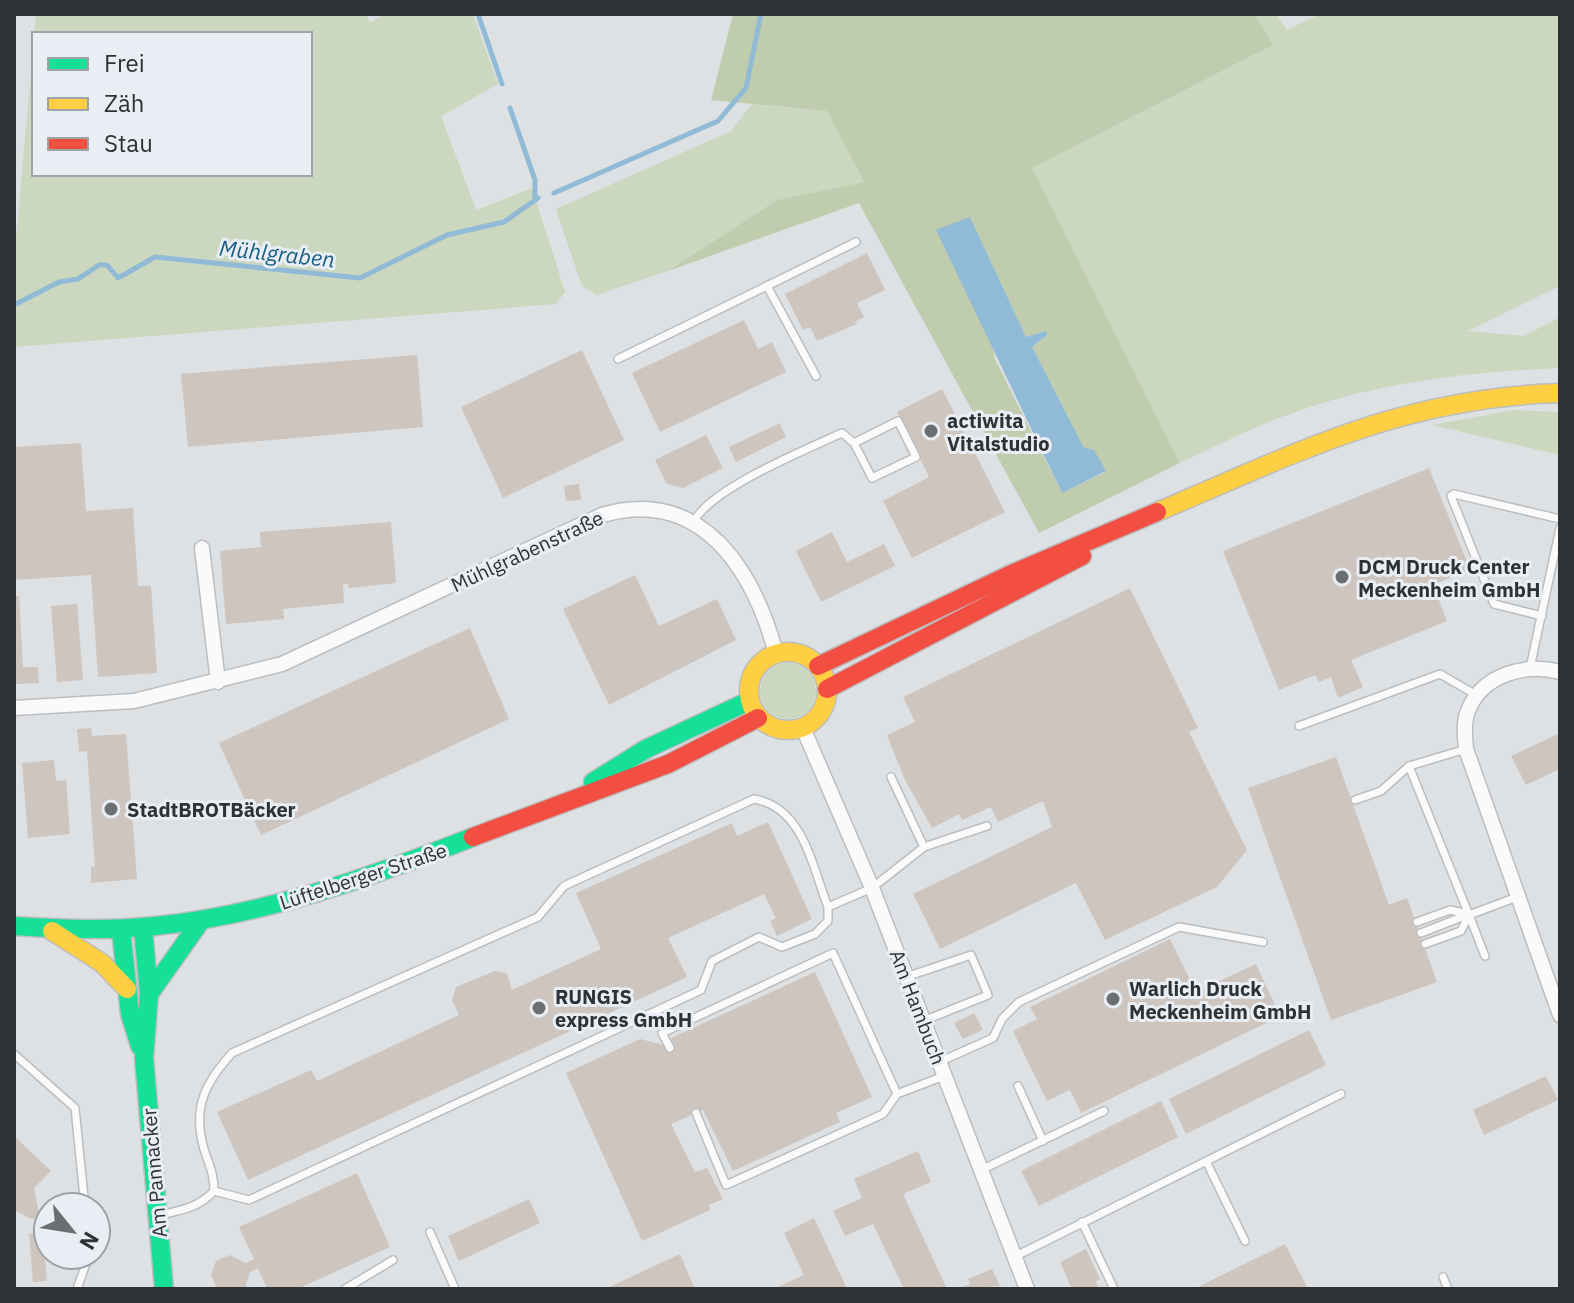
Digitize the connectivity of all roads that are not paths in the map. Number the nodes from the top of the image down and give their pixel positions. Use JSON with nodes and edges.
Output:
{"nodes":[{"id":1,"x":856,"y":242,"type":"dead end"},
{"id":2,"x":767,"y":286,"type":"junction"},
{"id":3,"x":618,"y":359,"type":"dead end"},
{"id":4,"x":816,"y":376,"type":"dead end"},
{"id":5,"x":1560,"y":393,"type":"edge"},
{"id":6,"x":854,"y":443,"type":"junction"},
{"id":7,"x":1189,"y":499,"type":"junction"},
{"id":8,"x":1560,"y":519,"type":"edge"},
{"id":9,"x":693,"y":523,"type":"junction"},
{"id":10,"x":1560,"y":528,"type":"edge"},
{"id":11,"x":202,"y":548,"type":"dead end"},
{"id":12,"x":1542,"y":616,"type":"junction"},
{"id":13,"x":776,"y":653,"type":"junction"},
{"id":14,"x":818,"y":666,"type":"junction"},
{"id":15,"x":1530,"y":668,"type":"junction"},
{"id":16,"x":1560,"y":672,"type":"edge"},
{"id":17,"x":218,"y":682,"type":"junction"},
{"id":18,"x":827,"y":689,"type":"junction"},
{"id":19,"x":1478,"y":696,"type":"junction"},
{"id":20,"x":749,"y":701,"type":"junction"},
{"id":21,"x":14,"y":708,"type":"edge"},
{"id":22,"x":758,"y":718,"type":"junction"},
{"id":23,"x":1299,"y":726,"type":"dead end"},
{"id":24,"x":803,"y":728,"type":"junction"},
{"id":25,"x":1466,"y":749,"type":"junction"},
{"id":26,"x":1409,"y":766,"type":"junction"},
{"id":27,"x":891,"y":777,"type":"dead end"},
{"id":28,"x":1355,"y":800,"type":"dead end"},
{"id":29,"x":562,"y":801,"type":"junction"},
{"id":30,"x":987,"y":826,"type":"dead end"},
{"id":31,"x":924,"y":847,"type":"junction"},
{"id":32,"x":872,"y":888,"type":"junction"},
{"id":33,"x":1517,"y":897,"type":"junction"},
{"id":34,"x":828,"y":907,"type":"junction"},
{"id":35,"x":1469,"y":915,"type":"junction"},
{"id":36,"x":200,"y":922,"type":"junction"},
{"id":37,"x":1417,"y":922,"type":"dead end"},
{"id":38,"x":14,"y":926,"type":"edge"},
{"id":39,"x":143,"y":929,"type":"junction"},
{"id":40,"x":121,"y":930,"type":"junction"},
{"id":41,"x":52,"y":931,"type":"junction"},
{"id":42,"x":1421,"y":933,"type":"dead end"},
{"id":43,"x":1263,"y":942,"type":"dead end"},
{"id":44,"x":1425,"y":944,"type":"dead end"},
{"id":45,"x":1485,"y":956,"type":"dead end"},
{"id":46,"x":906,"y":977,"type":"junction"},
{"id":47,"x":127,"y":989,"type":"junction"},
{"id":48,"x":149,"y":994,"type":"junction"},
{"id":49,"x":1560,"y":1015,"type":"edge"},
{"id":50,"x":923,"y":1021,"type":"junction"},
{"id":51,"x":670,"y":1048,"type":"dead end"},
{"id":52,"x":14,"y":1054,"type":"edge"},
{"id":53,"x":144,"y":1058,"type":"junction"},
{"id":54,"x":942,"y":1069,"type":"junction"},
{"id":55,"x":1018,"y":1086,"type":"dead end"},
{"id":56,"x":897,"y":1094,"type":"junction"},
{"id":57,"x":1341,"y":1094,"type":"dead end"},
{"id":58,"x":1104,"y":1111,"type":"dead end"},
{"id":59,"x":696,"y":1113,"type":"dead end"},
{"id":60,"x":1043,"y":1141,"type":"junction"},
{"id":61,"x":1206,"y":1161,"type":"junction"},
{"id":62,"x":981,"y":1170,"type":"junction"},
{"id":63,"x":83,"y":1191,"type":"edge"},
{"id":64,"x":214,"y":1191,"type":"junction"},
{"id":65,"x":157,"y":1216,"type":"junction"},
{"id":66,"x":1082,"y":1222,"type":"junction"},
{"id":67,"x":430,"y":1232,"type":"dead end"},
{"id":68,"x":1245,"y":1241,"type":"dead end"},
{"id":69,"x":1016,"y":1256,"type":"junction"},
{"id":70,"x":393,"y":1260,"type":"dead end"},
{"id":71,"x":1443,"y":1277,"type":"dead end"},
{"id":72,"x":164,"y":1289,"type":"edge"},
{"id":73,"x":345,"y":1289,"type":"edge"},
{"id":74,"x":455,"y":1289,"type":"edge"},
{"id":75,"x":1027,"y":1289,"type":"edge"},
{"id":76,"x":1114,"y":1289,"type":"edge"},
{"id":77,"x":1448,"y":1289,"type":"edge"}],
"edges":[{"from":1,"to":2,"type":"lane"},
{"from":2,"to":3,"type":"lane"},
{"from":2,"to":4,"type":"lane"},
{"from":5,"to":7,"type":"main road"},
{"from":6,"to":6,"type":"lane"},
{"from":6,"to":9,"type":"lane"},
{"from":7,"to":14,"type":"main road"},
{"from":7,"to":18,"type":"main road"},
{"from":8,"to":12,"type":"lane"},
{"from":9,"to":13,"type":"street","name":"Mühlgrabenstraße"},
{"from":9,"to":17,"type":"street","name":"Mühlgrabenstraße"},
{"from":10,"to":12,"type":"lane"},
{"from":11,"to":17,"type":"street"},
{"from":12,"to":15,"type":"lane"},
{"from":13,"to":14,"type":"main road"},
{"from":13,"to":20,"type":"main road"},
{"from":14,"to":18,"type":"main road"},
{"from":15,"to":16,"type":"street"},
{"from":15,"to":19,"type":"street"},
{"from":17,"to":21,"type":"street","name":"Mühlgrabenstraße"},
{"from":18,"to":24,"type":"main road"},
{"from":19,"to":23,"type":"lane"},
{"from":19,"to":25,"type":"street"},
{"from":20,"to":22,"type":"main road"},
{"from":20,"to":29,"type":"main road","name":"Lüftelberger Straße"},
{"from":22,"to":24,"type":"main road"},
{"from":22,"to":29,"type":"main road","name":"Lüftelberger Straße"},
{"from":24,"to":32,"type":"street","name":"Am Hambuch"},
{"from":25,"to":26,"type":"lane"},
{"from":25,"to":33,"type":"street"},
{"from":26,"to":28,"type":"lane"},
{"from":26,"to":35,"type":"lane"},
{"from":27,"to":31,"type":"lane"},
{"from":29,"to":36,"type":"main road","name":"Lüftelberger Straße"},
{"from":30,"to":31,"type":"lane"},
{"from":31,"to":32,"type":"lane"},
{"from":32,"to":34,"type":"lane"},
{"from":32,"to":46,"type":"street","name":"Am Hambuch"},
{"from":33,"to":35,"type":"lane"},
{"from":33,"to":49,"type":"street"},
{"from":34,"to":64,"type":"lane"},
{"from":34,"to":64,"type":"lane"},
{"from":35,"to":37,"type":"lane"},
{"from":35,"to":42,"type":"lane"},
{"from":35,"to":44,"type":"lane"},
{"from":35,"to":45,"type":"lane"},
{"from":36,"to":39,"type":"main road","name":"Lüftelberger Straße"},
{"from":36,"to":48,"type":"main road"},
{"from":38,"to":41,"type":"main road","name":"Lüftelberger Straße"},
{"from":39,"to":40,"type":"main road","name":"Lüftelberger Straße"},
{"from":39,"to":48,"type":"main road","name":"Am Pannacker"},
{"from":40,"to":41,"type":"main road","name":"Lüftelberger Straße"},
{"from":40,"to":47,"type":"main road","name":"Am Pannacker"},
{"from":41,"to":47,"type":"main road"},
{"from":43,"to":54,"type":"lane"},
{"from":46,"to":50,"type":"street","name":"Am Hambuch"},
{"from":46,"to":50,"type":"lane"},
{"from":47,"to":53,"type":"main road","name":"Am Pannacker"},
{"from":48,"to":53,"type":"main road","name":"Am Pannacker"},
{"from":50,"to":54,"type":"street","name":"Am Hambuch"},
{"from":51,"to":56,"type":"lane"},
{"from":52,"to":63,"type":"lane"},
{"from":53,"to":65,"type":"main road","name":"Am Pannacker"},
{"from":54,"to":56,"type":"lane"},
{"from":54,"to":62,"type":"street","name":"Am Hambuch"},
{"from":55,"to":60,"type":"lane"},
{"from":56,"to":59,"type":"lane"},
{"from":57,"to":61,"type":"lane"},
{"from":58,"to":60,"type":"lane"},
{"from":60,"to":62,"type":"lane"},
{"from":61,"to":66,"type":"lane"},
{"from":61,"to":68,"type":"lane"},
{"from":62,"to":69,"type":"street","name":"Am Hambuch"},
{"from":64,"to":65,"type":"lane"},
{"from":65,"to":72,"type":"main road","name":"Am Pannacker"},
{"from":66,"to":69,"type":"lane"},
{"from":66,"to":76,"type":"lane"},
{"from":67,"to":74,"type":"lane"},
{"from":69,"to":75,"type":"street","name":"Am Hambuch"},
{"from":70,"to":73,"type":"lane"},
{"from":71,"to":77,"type":"lane"}]}
